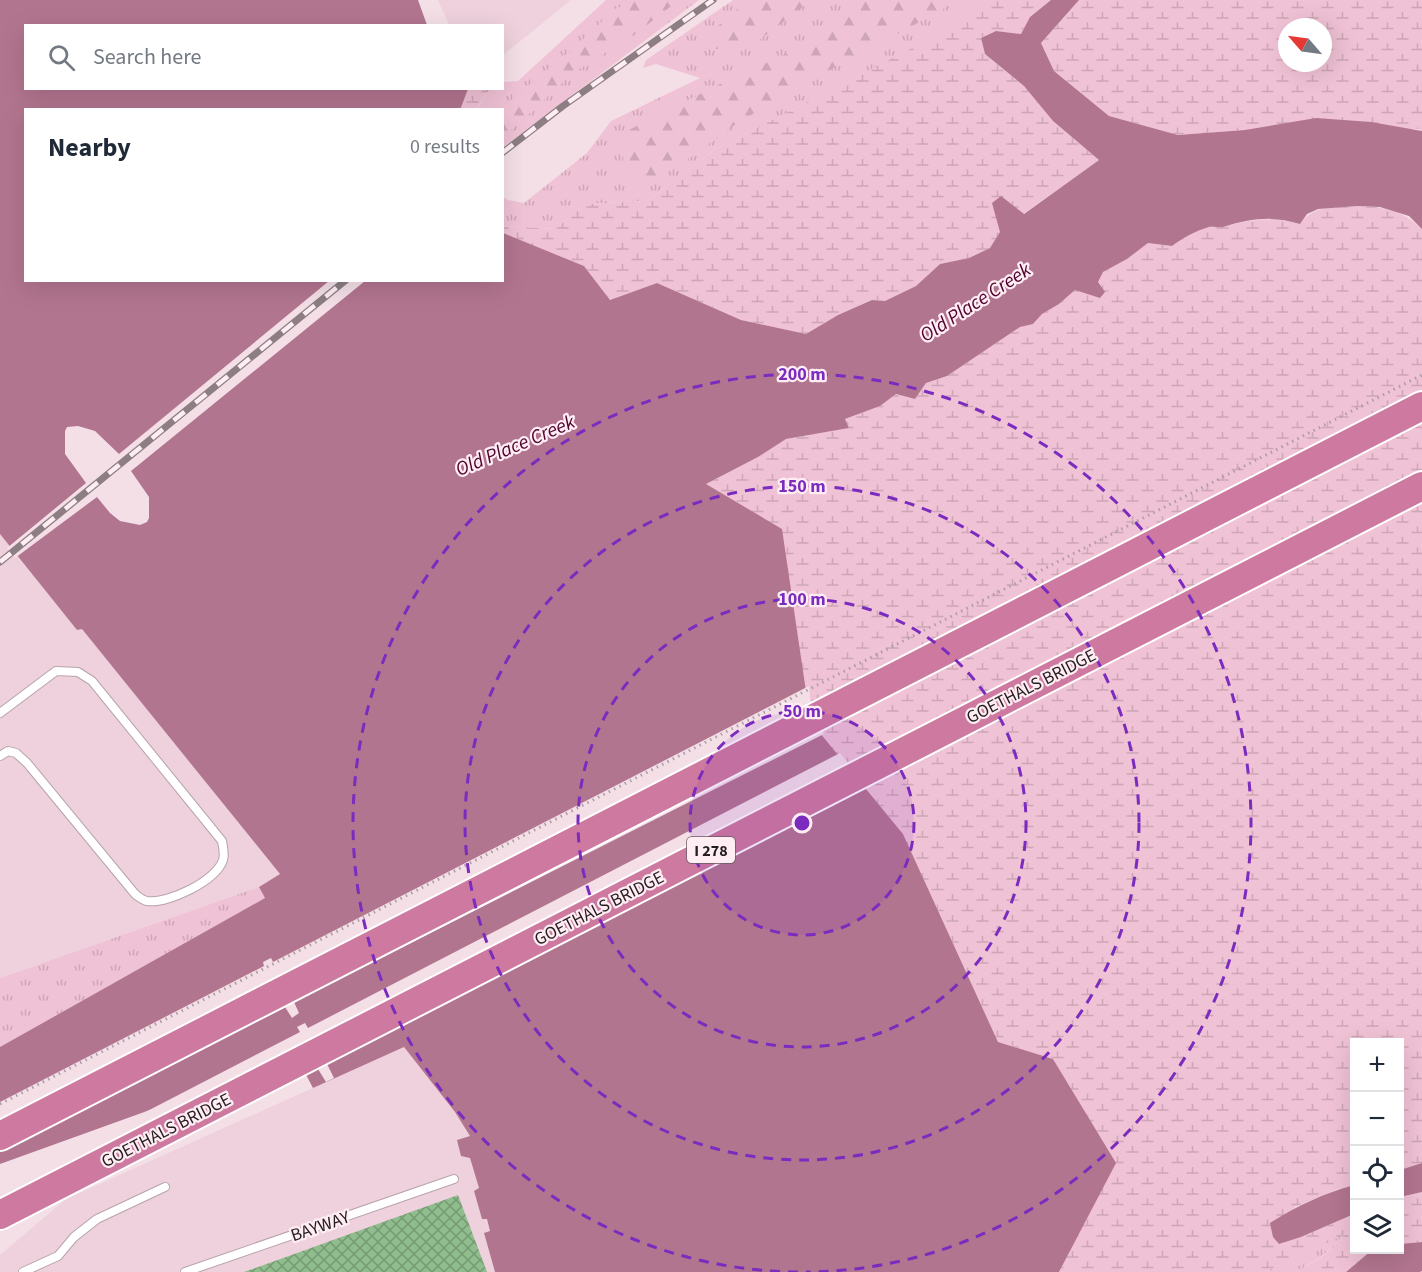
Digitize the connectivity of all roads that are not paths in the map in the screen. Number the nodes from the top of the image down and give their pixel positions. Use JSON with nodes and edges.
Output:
{"nodes":[{"id":1,"x":1422,"y":406,"type":"edge"},
{"id":2,"x":1422,"y":486,"type":"edge"},
{"id":3,"x":0,"y":712,"type":"edge"},
{"id":4,"x":0,"y":756,"type":"edge"},
{"id":5,"x":0,"y":1136,"type":"edge"},
{"id":6,"x":454,"y":1179,"type":"dead end"},
{"id":7,"x":165,"y":1187,"type":"dead end"},
{"id":8,"x":0,"y":1215,"type":"edge"},
{"id":9,"x":23,"y":1272,"type":"edge"},
{"id":10,"x":185,"y":1272,"type":"edge"}],
"edges":[{"from":1,"to":5,"type":"highway"},
{"from":2,"to":8,"type":"highway","name":"GOETHALS BRIDGE","number":"I 278"},
{"from":3,"to":4,"type":"lane"},
{"from":6,"to":10,"type":"lane","name":"BAYWAY"},
{"from":7,"to":9,"type":"lane"}]}
